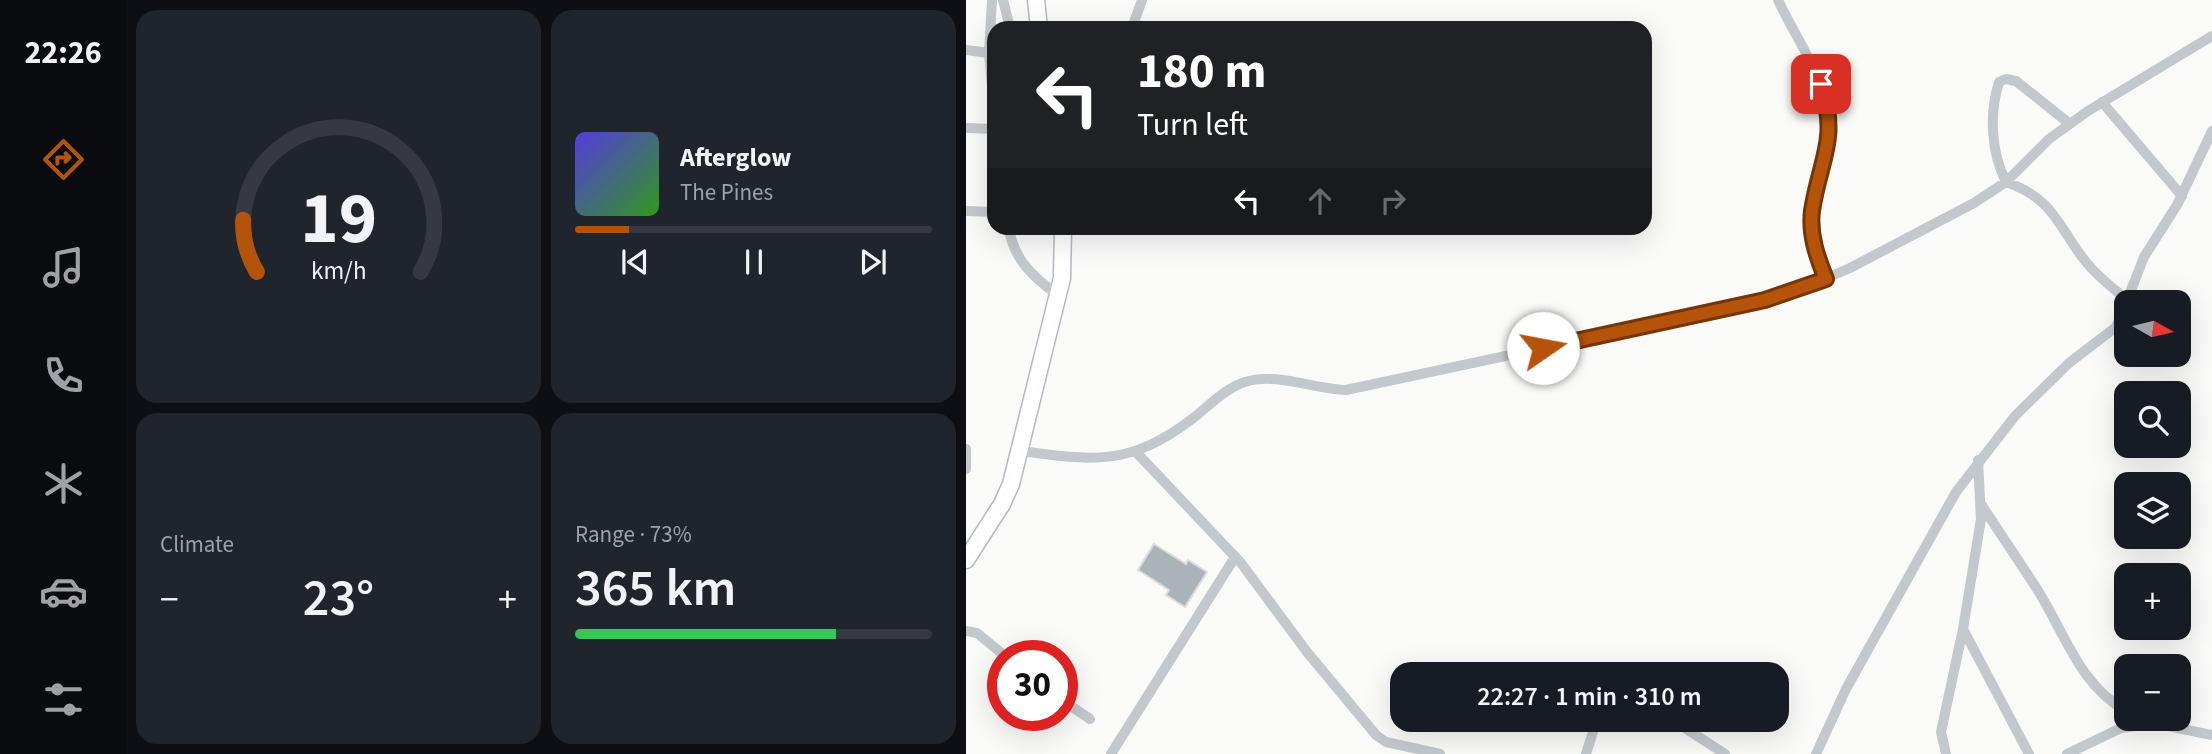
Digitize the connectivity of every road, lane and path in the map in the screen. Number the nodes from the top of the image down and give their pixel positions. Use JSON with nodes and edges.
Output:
{"nodes":[{"id":1,"x":992,"y":0,"type":"edge"},
{"id":2,"x":1003,"y":0,"type":"edge"},
{"id":3,"x":1036,"y":0,"type":"edge"},
{"id":4,"x":1142,"y":0,"type":"edge"},
{"id":5,"x":1778,"y":0,"type":"edge"},
{"id":6,"x":991,"y":21,"type":"edge"},
{"id":7,"x":1008,"y":21,"type":"edge"},
{"id":8,"x":1038,"y":21,"type":"edge"},
{"id":9,"x":1134,"y":21,"type":"edge"},
{"id":10,"x":2212,"y":36,"type":"edge"},
{"id":11,"x":966,"y":50,"type":"edge"},
{"id":12,"x":987,"y":52,"type":"edge"},
{"id":13,"x":2102,"y":102,"type":"junction"},
{"id":14,"x":2070,"y":124,"type":"junction"},
{"id":15,"x":966,"y":128,"type":"edge"},
{"id":16,"x":987,"y":129,"type":"edge"},
{"id":17,"x":2212,"y":131,"type":"edge"},
{"id":18,"x":2006,"y":182,"type":"junction"},
{"id":19,"x":2182,"y":196,"type":"junction"},
{"id":20,"x":966,"y":211,"type":"edge"},
{"id":21,"x":987,"y":212,"type":"edge"},
{"id":22,"x":1012,"y":235,"type":"edge"},
{"id":23,"x":1064,"y":235,"type":"edge"},
{"id":24,"x":1826,"y":279,"type":"junction"},
{"id":25,"x":2115,"y":290,"type":"edge"},
{"id":26,"x":2132,"y":290,"type":"edge"},
{"id":27,"x":1058,"y":295,"type":"junction"},
{"id":28,"x":2114,"y":329,"type":"edge"},
{"id":29,"x":966,"y":449,"type":"edge"},
{"id":30,"x":1020,"y":451,"type":"junction"},
{"id":31,"x":1136,"y":452,"type":"junction"},
{"id":32,"x":1978,"y":460,"type":"junction"},
{"id":33,"x":966,"y":469,"type":"edge"},
{"id":34,"x":1981,"y":504,"type":"junction"},
{"id":35,"x":1235,"y":557,"type":"junction"},
{"id":36,"x":966,"y":560,"type":"edge"},
{"id":37,"x":1963,"y":629,"type":"junction"},
{"id":38,"x":966,"y":631,"type":"edge"},
{"id":39,"x":987,"y":641,"type":"edge"},
{"id":40,"x":2114,"y":702,"type":"edge"},
{"id":41,"x":1078,"y":711,"type":"edge"},
{"id":42,"x":1090,"y":719,"type":"dead end"},
{"id":43,"x":2115,"y":731,"type":"edge"},
{"id":44,"x":2191,"y":731,"type":"edge"},
{"id":45,"x":1593,"y":732,"type":"edge"},
{"id":46,"x":1691,"y":732,"type":"edge"},
{"id":47,"x":2212,"y":735,"type":"edge"},
{"id":48,"x":1111,"y":754,"type":"edge"},
{"id":49,"x":1440,"y":754,"type":"edge"},
{"id":50,"x":1585,"y":754,"type":"edge"},
{"id":51,"x":1725,"y":754,"type":"edge"},
{"id":52,"x":1816,"y":754,"type":"edge"},
{"id":53,"x":1946,"y":754,"type":"edge"},
{"id":54,"x":2029,"y":754,"type":"edge"},
{"id":55,"x":2067,"y":754,"type":"edge"}],
"edges":[{"from":1,"to":6,"type":"street"},
{"from":2,"to":7,"type":"street"},
{"from":3,"to":8,"type":"main road"},
{"from":4,"to":9,"type":"street"},
{"from":5,"to":24,"type":"street"},
{"from":10,"to":13,"type":"street"},
{"from":11,"to":12,"type":"street"},
{"from":13,"to":14,"type":"street"},
{"from":13,"to":19,"type":"street"},
{"from":14,"to":18,"type":"street"},
{"from":14,"to":18,"type":"street"},
{"from":15,"to":16,"type":"street"},
{"from":17,"to":19,"type":"street"},
{"from":18,"to":24,"type":"street"},
{"from":18,"to":25,"type":"street"},
{"from":19,"to":26,"type":"street"},
{"from":20,"to":21,"type":"street"},
{"from":22,"to":27,"type":"street"},
{"from":23,"to":27,"type":"main road"},
{"from":24,"to":31,"type":"street"},
{"from":27,"to":30,"type":"main road"},
{"from":28,"to":32,"type":"street"},
{"from":29,"to":33,"type":"street"},
{"from":30,"to":31,"type":"street"},
{"from":30,"to":36,"type":"main road"},
{"from":31,"to":35,"type":"street"},
{"from":32,"to":34,"type":"street"},
{"from":32,"to":52,"type":"street"},
{"from":34,"to":37,"type":"street"},
{"from":34,"to":40,"type":"street"},
{"from":35,"to":48,"type":"street"},
{"from":35,"to":49,"type":"street"},
{"from":37,"to":53,"type":"street"},
{"from":37,"to":54,"type":"street"},
{"from":38,"to":39,"type":"street"},
{"from":41,"to":42,"type":"street"},
{"from":43,"to":55,"type":"street"},
{"from":44,"to":47,"type":"street"},
{"from":45,"to":50,"type":"street"},
{"from":46,"to":51,"type":"street"}]}
